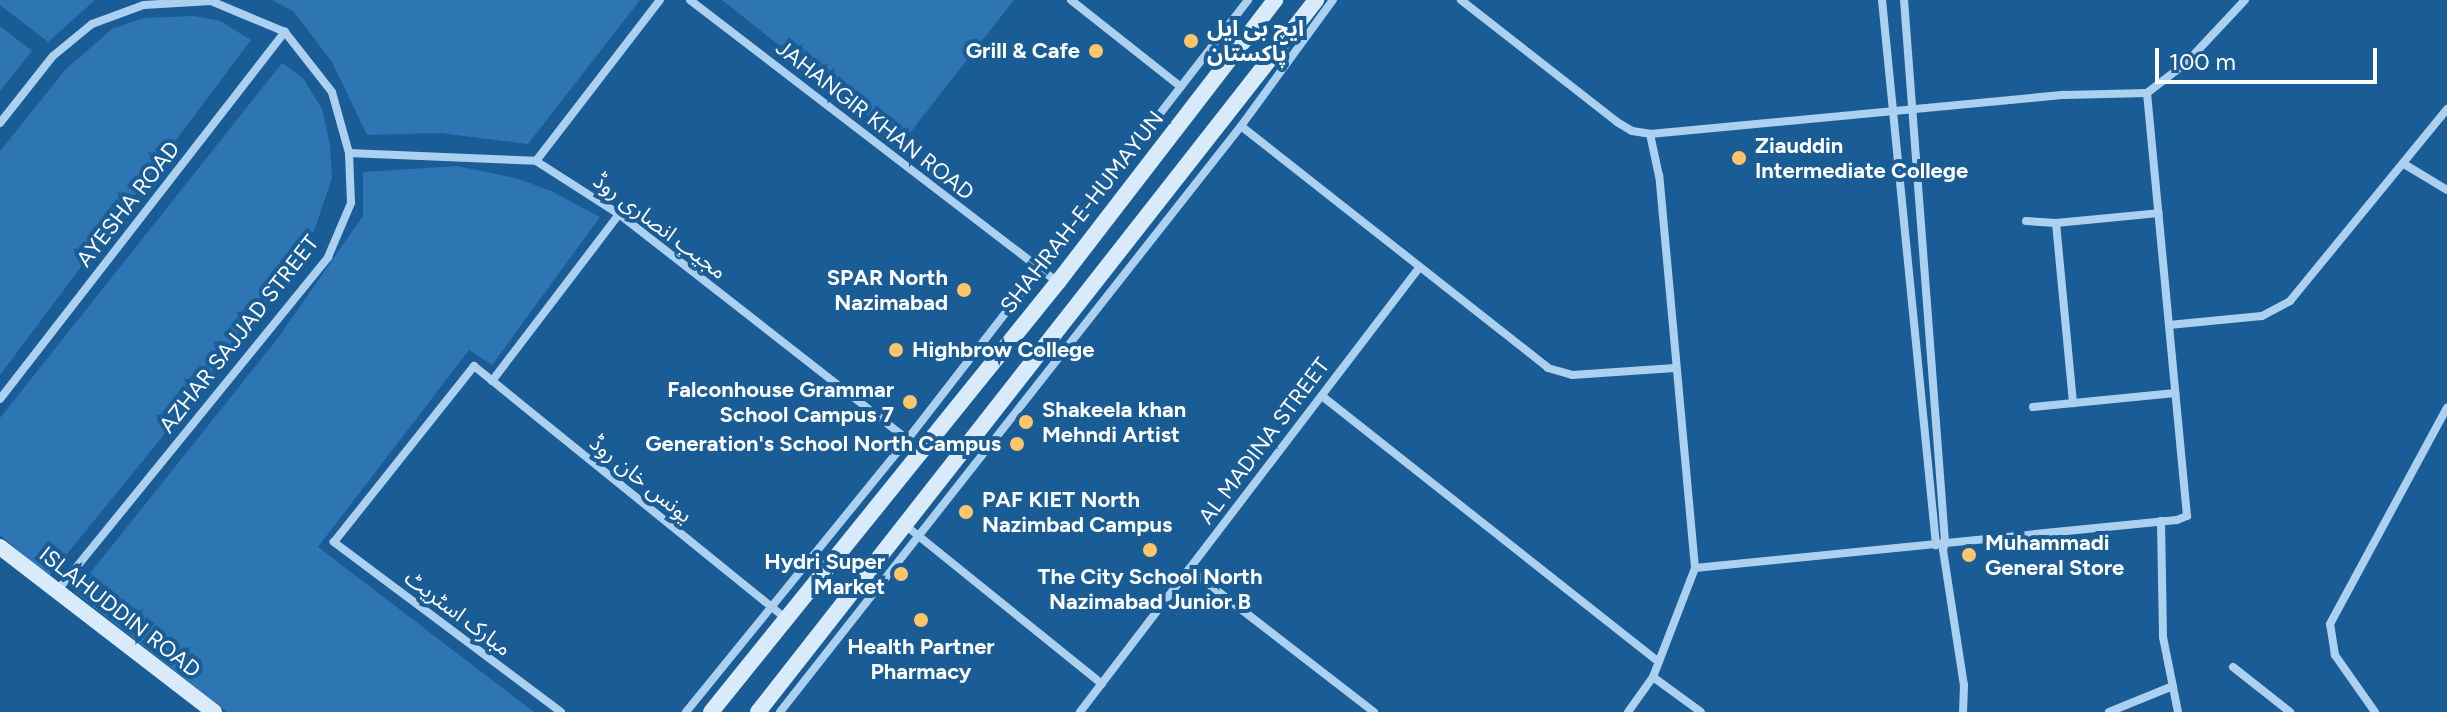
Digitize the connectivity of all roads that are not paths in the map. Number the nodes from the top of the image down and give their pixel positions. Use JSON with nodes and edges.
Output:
{"nodes":[{"id":1,"x":660,"y":0,"type":"edge"},
{"id":2,"x":690,"y":0,"type":"edge"},
{"id":3,"x":1071,"y":0,"type":"edge"},
{"id":4,"x":1248,"y":0,"type":"edge"},
{"id":5,"x":1275,"y":0,"type":"edge"},
{"id":6,"x":1316,"y":0,"type":"edge"},
{"id":7,"x":1333,"y":0,"type":"edge"},
{"id":8,"x":1461,"y":0,"type":"edge"},
{"id":9,"x":1882,"y":0,"type":"edge"},
{"id":10,"x":1904,"y":0,"type":"edge"},
{"id":11,"x":2245,"y":0,"type":"edge"},
{"id":12,"x":144,"y":2,"type":"edge"},
{"id":13,"x":285,"y":32,"type":"junction"},
{"id":14,"x":1181,"y":87,"type":"junction"},
{"id":15,"x":2147,"y":93,"type":"junction"},
{"id":16,"x":1914,"y":108,"type":"junction"},
{"id":17,"x":2447,"y":109,"type":"edge"},
{"id":18,"x":1893,"y":111,"type":"junction"},
{"id":19,"x":0,"y":123,"type":"edge"},
{"id":20,"x":1241,"y":126,"type":"junction"},
{"id":21,"x":1650,"y":134,"type":"junction"},
{"id":22,"x":349,"y":153,"type":"junction"},
{"id":23,"x":536,"y":161,"type":"junction"},
{"id":24,"x":2404,"y":164,"type":"junction"},
{"id":25,"x":2447,"y":190,"type":"edge"},
{"id":26,"x":2159,"y":213,"type":"junction"},
{"id":27,"x":619,"y":214,"type":"junction"},
{"id":28,"x":2026,"y":221,"type":"dead end"},
{"id":29,"x":2056,"y":223,"type":"junction"},
{"id":30,"x":1419,"y":268,"type":"junction"},
{"id":31,"x":1038,"y":269,"type":"junction"},
{"id":32,"x":1058,"y":282,"type":"junction"},
{"id":33,"x":2169,"y":325,"type":"junction"},
{"id":34,"x":1675,"y":368,"type":"junction"},
{"id":35,"x":492,"y":381,"type":"junction"},
{"id":36,"x":2175,"y":393,"type":"junction"},
{"id":37,"x":1322,"y":396,"type":"junction"},
{"id":38,"x":0,"y":399,"type":"edge"},
{"id":39,"x":2073,"y":403,"type":"junction"},
{"id":40,"x":2033,"y":407,"type":"dead end"},
{"id":41,"x":2447,"y":408,"type":"edge"},
{"id":42,"x":907,"y":440,"type":"junction"},
{"id":43,"x":921,"y":450,"type":"junction"},
{"id":44,"x":2161,"y":521,"type":"junction"},
{"id":45,"x":911,"y":530,"type":"junction"},
{"id":46,"x":334,"y":542,"type":"joint"},
{"id":47,"x":1934,"y":543,"type":"junction"},
{"id":48,"x":1944,"y":546,"type":"junction"},
{"id":49,"x":0,"y":547,"type":"edge"},
{"id":50,"x":1695,"y":568,"type":"junction"},
{"id":51,"x":1189,"y":569,"type":"junction"},
{"id":52,"x":57,"y":591,"type":"junction"},
{"id":53,"x":769,"y":607,"type":"junction"},
{"id":54,"x":786,"y":619,"type":"junction"},
{"id":55,"x":1659,"y":662,"type":"junction"},
{"id":56,"x":2233,"y":667,"type":"dead end"},
{"id":57,"x":1653,"y":677,"type":"junction"},
{"id":58,"x":1102,"y":684,"type":"junction"},
{"id":59,"x":2173,"y":686,"type":"junction"},
{"id":60,"x":214,"y":712,"type":"edge"},
{"id":61,"x":561,"y":712,"type":"edge"},
{"id":62,"x":686,"y":712,"type":"edge"},
{"id":63,"x":711,"y":712,"type":"edge"},
{"id":64,"x":758,"y":712,"type":"edge"},
{"id":65,"x":780,"y":712,"type":"edge"},
{"id":66,"x":1080,"y":712,"type":"edge"},
{"id":67,"x":1374,"y":712,"type":"edge"},
{"id":68,"x":1628,"y":712,"type":"edge"},
{"id":69,"x":1701,"y":712,"type":"edge"},
{"id":70,"x":1963,"y":712,"type":"edge"},
{"id":71,"x":2109,"y":712,"type":"edge"},
{"id":72,"x":2178,"y":712,"type":"edge"},
{"id":73,"x":2290,"y":712,"type":"edge"},
{"id":74,"x":2375,"y":712,"type":"edge"}],
"edges":[{"from":1,"to":23,"type":"street"},
{"from":2,"to":31,"type":"street","name":"JAHANGIR KHAN ROAD"},
{"from":3,"to":14,"type":"street"},
{"from":4,"to":14,"type":"street"},
{"from":5,"to":32,"type":"main road","name":"SHAHRAH-E-HUMAYUN"},
{"from":6,"to":45,"type":"main road"},
{"from":7,"to":20,"type":"street"},
{"from":8,"to":21,"type":"street"},
{"from":9,"to":18,"type":"street"},
{"from":10,"to":16,"type":"street"},
{"from":11,"to":15,"type":"street"},
{"from":12,"to":13,"type":"street"},
{"from":12,"to":19,"type":"street"},
{"from":13,"to":22,"type":"street","name":"AZHAR SAJJAD STREET"},
{"from":13,"to":38,"type":"street","name":"AYESHA ROAD"},
{"from":14,"to":31,"type":"street"},
{"from":15,"to":16,"type":"street"},
{"from":15,"to":26,"type":"street"},
{"from":16,"to":18,"type":"street"},
{"from":16,"to":48,"type":"street"},
{"from":17,"to":24,"type":"street"},
{"from":18,"to":21,"type":"street"},
{"from":18,"to":47,"type":"street"},
{"from":20,"to":30,"type":"street"},
{"from":20,"to":45,"type":"street"},
{"from":21,"to":34,"type":"street"},
{"from":22,"to":23,"type":"street"},
{"from":22,"to":52,"type":"street","name":"AZHAR SAJJAD STREET"},
{"from":23,"to":27,"type":"street","name":"مجیب انصاری روڈ"},
{"from":24,"to":25,"type":"street"},
{"from":24,"to":33,"type":"street"},
{"from":26,"to":29,"type":"street"},
{"from":26,"to":33,"type":"street"},
{"from":27,"to":35,"type":"street"},
{"from":27,"to":42,"type":"street","name":"مجیب انصاری روڈ"},
{"from":28,"to":29,"type":"street"},
{"from":29,"to":39,"type":"street"},
{"from":30,"to":34,"type":"street"},
{"from":30,"to":37,"type":"street","name":"AL MADINA STREET"},
{"from":31,"to":32,"type":"street","name":"JAHANGIR KHAN ROAD"},
{"from":31,"to":42,"type":"street"},
{"from":32,"to":43,"type":"main road","name":"SHAHRAH-E-HUMAYUN"},
{"from":33,"to":36,"type":"street"},
{"from":34,"to":50,"type":"street"},
{"from":35,"to":46,"type":"street","name":"یونس خان روڈ"},
{"from":35,"to":53,"type":"street","name":"یونس خان روڈ"},
{"from":36,"to":39,"type":"street"},
{"from":36,"to":44,"type":"street"},
{"from":37,"to":51,"type":"street","name":"AL MADINA STREET"},
{"from":37,"to":55,"type":"street"},
{"from":39,"to":40,"type":"street"},
{"from":41,"to":74,"type":"street"},
{"from":42,"to":43,"type":"street","name":"مجیب انصاری روڈ"},
{"from":42,"to":53,"type":"street"},
{"from":43,"to":54,"type":"main road","name":"SHAHRAH-E-HUMAYUN"},
{"from":44,"to":48,"type":"street"},
{"from":44,"to":59,"type":"street"},
{"from":45,"to":58,"type":"street"},
{"from":45,"to":64,"type":"main road"},
{"from":45,"to":65,"type":"street"},
{"from":46,"to":61,"type":"street","name":"مبارک اسٹریٹ"},
{"from":47,"to":48,"type":"street"},
{"from":47,"to":50,"type":"street"},
{"from":48,"to":70,"type":"street"},
{"from":49,"to":52,"type":"main road","name":"ISLAHUDDIN ROAD"},
{"from":50,"to":55,"type":"street"},
{"from":51,"to":58,"type":"street","name":"AL MADINA STREET"},
{"from":51,"to":67,"type":"street"},
{"from":52,"to":60,"type":"main road","name":"ISLAHUDDIN ROAD"},
{"from":53,"to":54,"type":"street","name":"یونس خان روڈ"},
{"from":53,"to":62,"type":"street"},
{"from":54,"to":63,"type":"main road","name":"SHAHRAH-E-HUMAYUN"},
{"from":55,"to":57,"type":"street"},
{"from":56,"to":73,"type":"street"},
{"from":57,"to":68,"type":"street"},
{"from":57,"to":69,"type":"street"},
{"from":58,"to":66,"type":"street","name":"AL MADINA STREET"},
{"from":59,"to":71,"type":"street"},
{"from":59,"to":72,"type":"street"}]}
